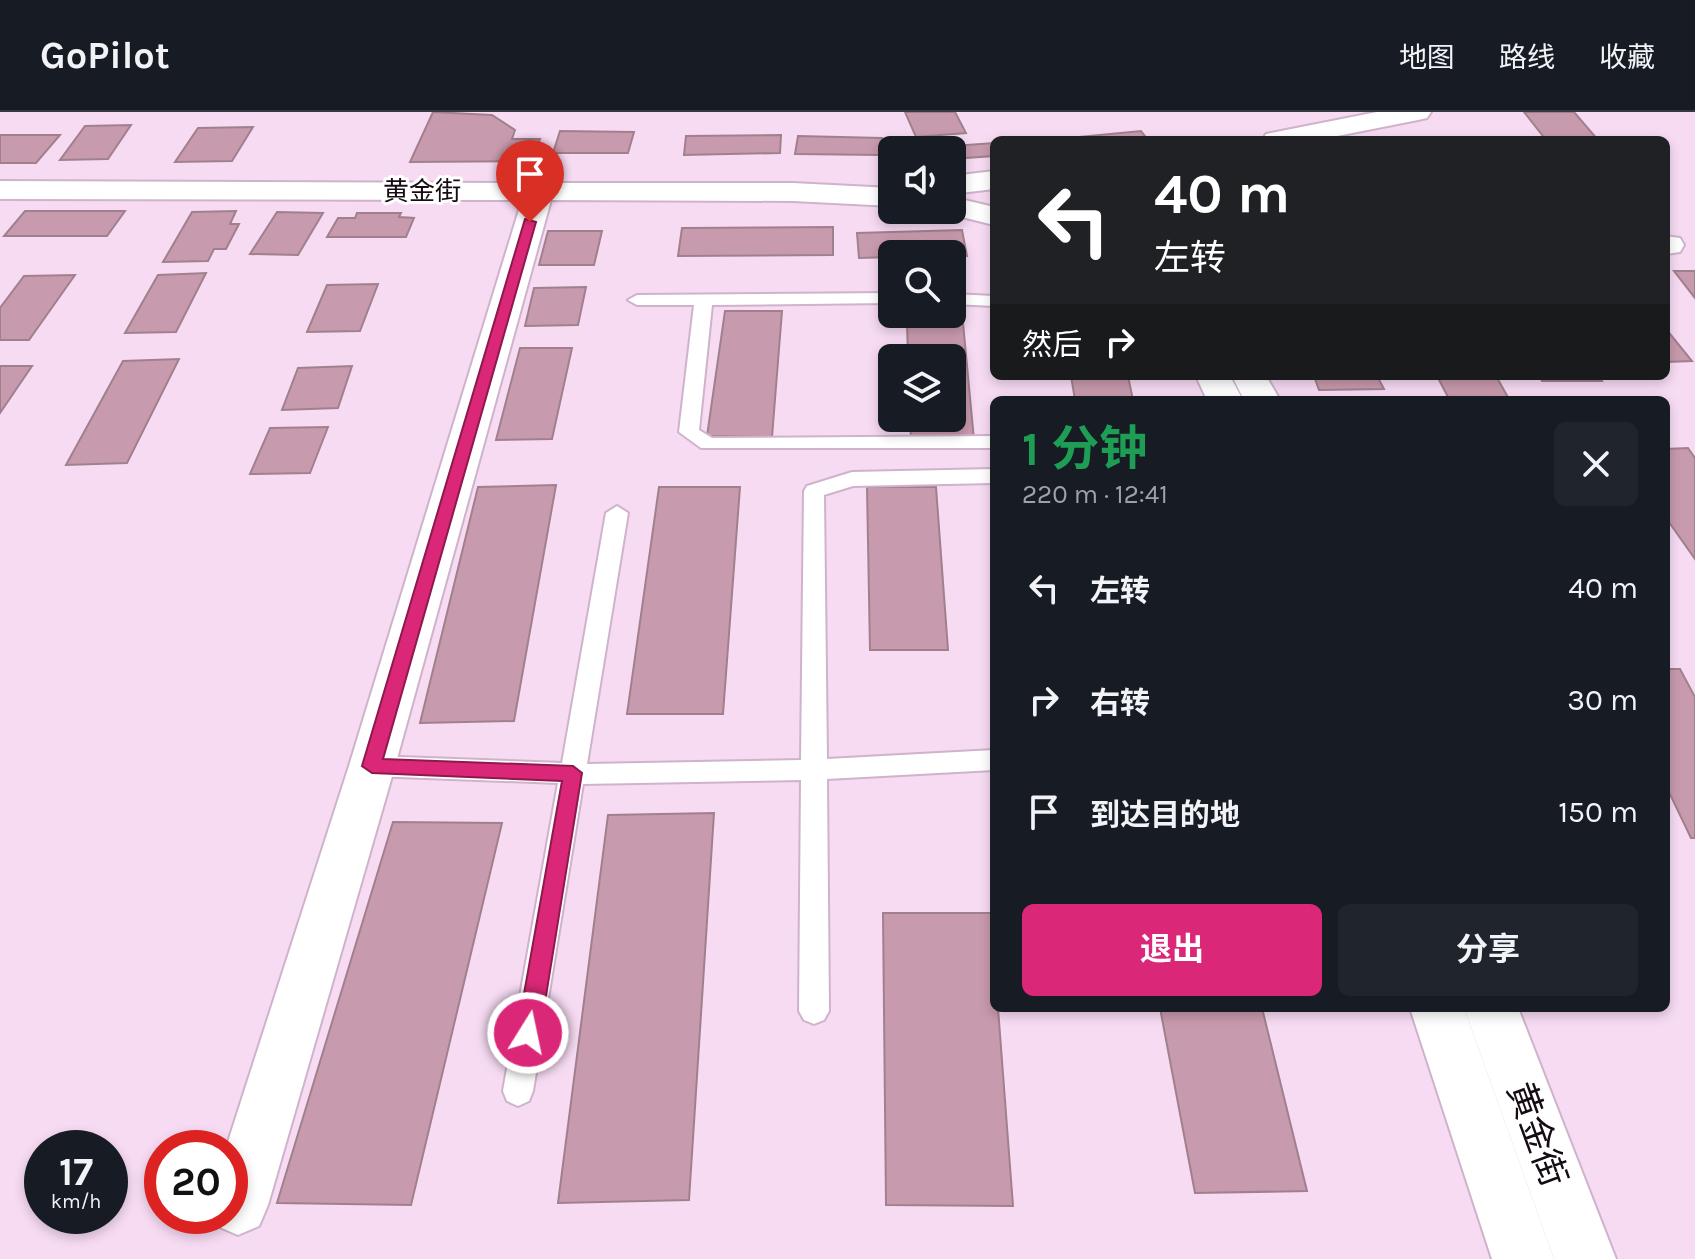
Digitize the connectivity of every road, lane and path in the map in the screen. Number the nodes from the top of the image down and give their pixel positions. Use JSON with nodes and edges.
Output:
{"nodes":[{"id":1,"x":1418,"y":112,"type":"edge"},
{"id":2,"x":1296,"y":136,"type":"edge"},
{"id":3,"x":0,"y":176,"type":"edge"},
{"id":4,"x":878,"y":180,"type":"edge"},
{"id":5,"x":990,"y":181,"type":"edge"},
{"id":6,"x":541,"y":184,"type":"junction"},
{"id":7,"x":966,"y":185,"type":"edge"},
{"id":8,"x":0,"y":190,"type":"edge"},
{"id":9,"x":966,"y":191,"type":"edge"},
{"id":10,"x":878,"y":196,"type":"edge"},
{"id":11,"x":990,"y":198,"type":"edge"},
{"id":12,"x":966,"y":209,"type":"edge"},
{"id":13,"x":990,"y":215,"type":"edge"},
{"id":14,"x":878,"y":298,"type":"edge"},
{"id":15,"x":704,"y":299,"type":"junction"},
{"id":16,"x":637,"y":300,"type":"dead end"},
{"id":17,"x":966,"y":300,"type":"edge"},
{"id":18,"x":990,"y":301,"type":"edge"},
{"id":19,"x":990,"y":442,"type":"edge"},
{"id":20,"x":990,"y":476,"type":"edge"},
{"id":21,"x":617,"y":513,"type":"dead end"},
{"id":22,"x":990,"y":760,"type":"edge"},
{"id":23,"x":372,"y":766,"type":"junction"},
{"id":24,"x":813,"y":770,"type":"junction"},
{"id":25,"x":573,"y":773,"type":"junction"},
{"id":26,"x":814,"y":1011,"type":"dead end"},
{"id":27,"x":1438,"y":1012,"type":"edge"},
{"id":28,"x":1492,"y":1012,"type":"edge"},
{"id":29,"x":518,"y":1091,"type":"dead end"},
{"id":30,"x":248,"y":1172,"type":"edge"},
{"id":31,"x":1523,"y":1259,"type":"edge"},
{"id":32,"x":1585,"y":1259,"type":"edge"}],
"edges":[{"from":1,"to":2,"type":"street"},
{"from":3,"to":6,"type":"street","name":"黄金街"},
{"from":4,"to":6,"type":"street","name":"黄金街"},
{"from":5,"to":7,"type":"street"},
{"from":6,"to":8,"type":"street","name":"黄金街"},
{"from":6,"to":10,"type":"street","name":"黄金街"},
{"from":6,"to":23,"type":"street"},
{"from":9,"to":11,"type":"street"},
{"from":12,"to":13,"type":"street"},
{"from":14,"to":15,"type":"lane"},
{"from":15,"to":16,"type":"lane"},
{"from":15,"to":19,"type":"lane"},
{"from":17,"to":18,"type":"lane"},
{"from":20,"to":24,"type":"lane"},
{"from":21,"to":25,"type":"lane"},
{"from":22,"to":24,"type":"lane"},
{"from":23,"to":25,"type":"lane"},
{"from":23,"to":30,"type":"street"},
{"from":24,"to":25,"type":"lane"},
{"from":24,"to":26,"type":"lane"},
{"from":25,"to":29,"type":"lane"},
{"from":27,"to":31,"type":"street","name":"黄金街"},
{"from":28,"to":32,"type":"street","name":"黄金街"}]}
